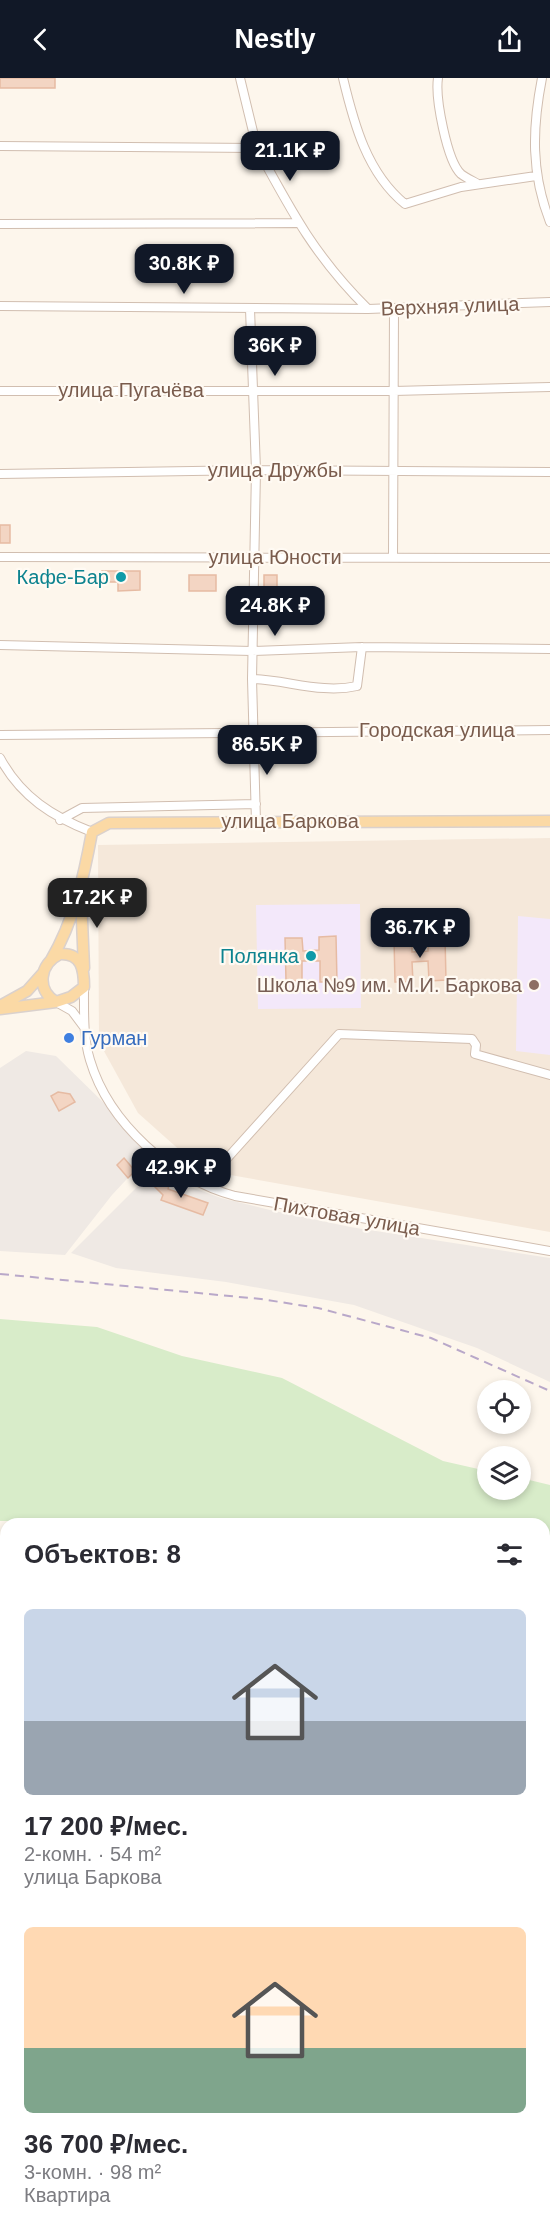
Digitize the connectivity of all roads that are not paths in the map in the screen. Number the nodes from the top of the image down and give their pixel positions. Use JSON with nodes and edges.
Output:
{"nodes":[{"id":1,"x":240,"y":78,"type":"edge"},
{"id":2,"x":343,"y":78,"type":"edge"},
{"id":3,"x":438,"y":78,"type":"edge"},
{"id":4,"x":542,"y":78,"type":"edge"},
{"id":5,"x":0,"y":146,"type":"edge"},
{"id":6,"x":257,"y":148,"type":"junction"},
{"id":7,"x":536,"y":176,"type":"junction"},
{"id":8,"x":478,"y":184,"type":"junction"},
{"id":9,"x":550,"y":222,"type":"edge"},
{"id":10,"x":297,"y":223,"type":"junction"},
{"id":11,"x":0,"y":224,"type":"edge"},
{"id":12,"x":550,"y":302,"type":"edge"},
{"id":13,"x":0,"y":306,"type":"edge"},
{"id":14,"x":394,"y":308,"type":"junction"},
{"id":15,"x":250,"y":309,"type":"junction"},
{"id":16,"x":369,"y":309,"type":"junction"},
{"id":17,"x":550,"y":387,"type":"edge"},
{"id":18,"x":252,"y":390,"type":"junction"},
{"id":19,"x":0,"y":391,"type":"edge"},
{"id":20,"x":394,"y":391,"type":"junction"},
{"id":21,"x":256,"y":470,"type":"junction"},
{"id":22,"x":392,"y":470,"type":"junction"},
{"id":23,"x":550,"y":472,"type":"edge"},
{"id":24,"x":0,"y":474,"type":"edge"},
{"id":25,"x":255,"y":556,"type":"junction"},
{"id":26,"x":0,"y":557,"type":"edge"},
{"id":27,"x":393,"y":557,"type":"junction"},
{"id":28,"x":550,"y":558,"type":"edge"},
{"id":29,"x":0,"y":645,"type":"edge"},
{"id":30,"x":362,"y":647,"type":"junction"},
{"id":31,"x":550,"y":649,"type":"edge"},
{"id":32,"x":252,"y":651,"type":"junction"},
{"id":33,"x":252,"y":679,"type":"junction"},
{"id":34,"x":550,"y":730,"type":"edge"},
{"id":35,"x":252,"y":731,"type":"junction"},
{"id":36,"x":0,"y":735,"type":"edge"},
{"id":37,"x":0,"y":758,"type":"edge"},
{"id":38,"x":256,"y":804,"type":"junction"},
{"id":39,"x":60,"y":820,"type":"junction"},
{"id":40,"x":550,"y":821,"type":"edge"},
{"id":41,"x":256,"y":822,"type":"junction"},
{"id":42,"x":92,"y":832,"type":"junction"},
{"id":43,"x":80,"y":890,"type":"junction"},
{"id":44,"x":51,"y":960,"type":"junction"},
{"id":45,"x":84,"y":970,"type":"junction"},
{"id":46,"x":43,"y":973,"type":"junction"},
{"id":47,"x":84,"y":987,"type":"junction"},
{"id":48,"x":56,"y":1002,"type":"junction"},
{"id":49,"x":0,"y":1007,"type":"edge"},
{"id":50,"x":86,"y":1030,"type":"junction"},
{"id":51,"x":550,"y":1075,"type":"edge"},
{"id":52,"x":214,"y":1189,"type":"junction"},
{"id":53,"x":550,"y":1251,"type":"edge"}],
"edges":[{"from":1,"to":6,"type":"street","name":"Верхняя улица"},
{"from":2,"to":8,"type":"street"},
{"from":3,"to":8,"type":"street"},
{"from":4,"to":7,"type":"street"},
{"from":5,"to":6,"type":"street"},
{"from":6,"to":10,"type":"street","name":"Верхняя улица"},
{"from":7,"to":8,"type":"street"},
{"from":7,"to":9,"type":"street"},
{"from":10,"to":11,"type":"street"},
{"from":10,"to":16,"type":"street","name":"Верхняя улица"},
{"from":12,"to":14,"type":"street","name":"Верхняя улица"},
{"from":13,"to":15,"type":"street"},
{"from":14,"to":16,"type":"street","name":"Верхняя улица"},
{"from":14,"to":20,"type":"street"},
{"from":15,"to":16,"type":"street"},
{"from":15,"to":18,"type":"street"},
{"from":17,"to":20,"type":"street","name":"улица Пугачёва"},
{"from":18,"to":19,"type":"street","name":"улица Пугачёва"},
{"from":18,"to":20,"type":"street","name":"улица Пугачёва"},
{"from":18,"to":21,"type":"street"},
{"from":20,"to":22,"type":"street"},
{"from":21,"to":22,"type":"street","name":"улица Дружбы"},
{"from":21,"to":24,"type":"street","name":"улица Дружбы"},
{"from":21,"to":25,"type":"street"},
{"from":22,"to":23,"type":"street","name":"улица Дружбы"},
{"from":22,"to":27,"type":"street"},
{"from":25,"to":26,"type":"street","name":"улица Юности"},
{"from":25,"to":27,"type":"street","name":"улица Юности"},
{"from":25,"to":32,"type":"street"},
{"from":27,"to":28,"type":"street","name":"улица Юности"},
{"from":29,"to":32,"type":"street"},
{"from":30,"to":31,"type":"street"},
{"from":30,"to":32,"type":"street"},
{"from":30,"to":33,"type":"street"},
{"from":32,"to":33,"type":"street"},
{"from":33,"to":35,"type":"street"},
{"from":34,"to":35,"type":"street","name":"Городская улица"},
{"from":35,"to":36,"type":"street","name":"Городская улица"},
{"from":35,"to":38,"type":"street"},
{"from":37,"to":39,"type":"street"},
{"from":38,"to":39,"type":"street"},
{"from":38,"to":41,"type":"street"},
{"from":39,"to":42,"type":"street"},
{"from":40,"to":41,"type":"main road","name":"улица Баркова"},
{"from":41,"to":42,"type":"main road","name":"улица Баркова"},
{"from":42,"to":43,"type":"main road"},
{"from":43,"to":44,"type":"main road"},
{"from":43,"to":45,"type":"main road"},
{"from":44,"to":45,"type":"main road"},
{"from":44,"to":46,"type":"main road"},
{"from":45,"to":47,"type":"main road"},
{"from":46,"to":48,"type":"main road"},
{"from":46,"to":49,"type":"main road"},
{"from":47,"to":48,"type":"main road"},
{"from":47,"to":50,"type":"street","name":"Пихтовая улица"},
{"from":48,"to":49,"type":"main road"},
{"from":48,"to":50,"type":"street"},
{"from":50,"to":52,"type":"street","name":"Пихтовая улица"},
{"from":51,"to":52,"type":"street"},
{"from":52,"to":53,"type":"street","name":"Пихтовая улица"}]}
